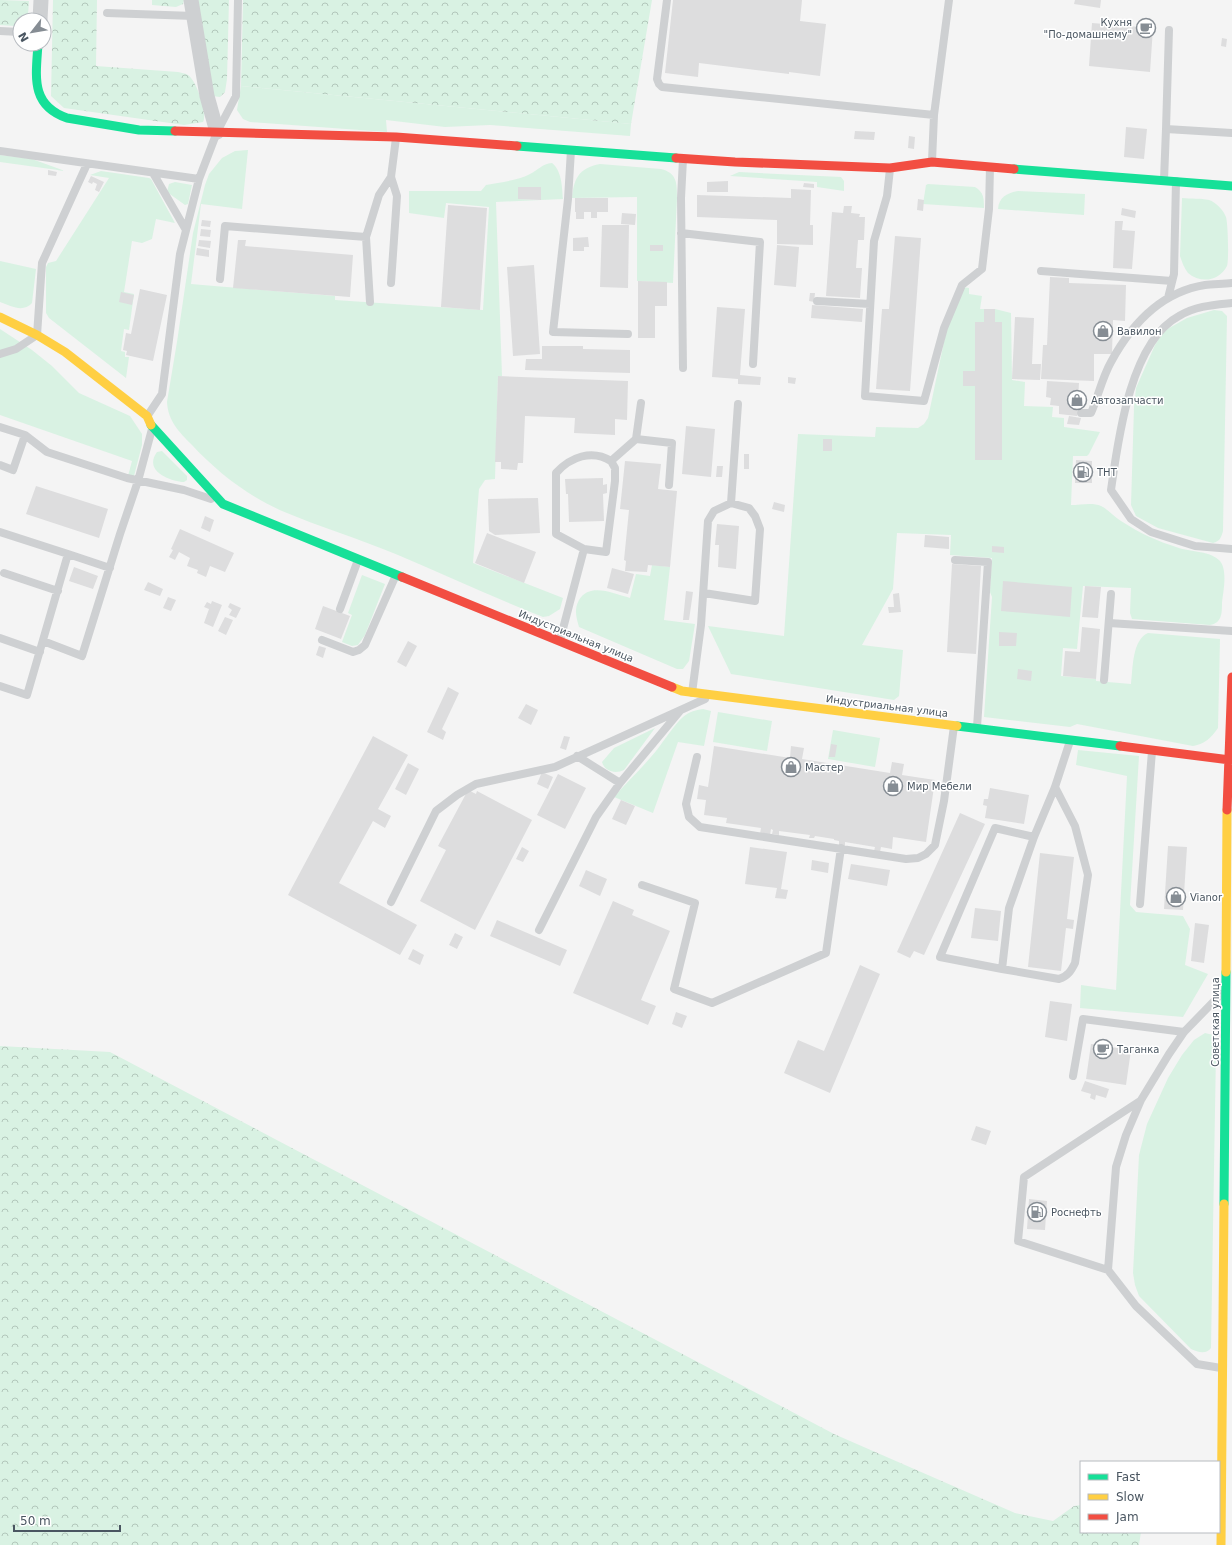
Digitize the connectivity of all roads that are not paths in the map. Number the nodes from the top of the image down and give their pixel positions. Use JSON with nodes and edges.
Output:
{"nodes":[{"id":1,"x":41,"y":0,"type":"edge"},
{"id":2,"x":191,"y":0,"type":"edge"},
{"id":3,"x":238,"y":0,"type":"edge"},
{"id":4,"x":667,"y":0,"type":"edge"},
{"id":5,"x":949,"y":0,"type":"edge"},
{"id":6,"x":40,"y":12,"type":"edge"},
{"id":7,"x":107,"y":14,"type":"dead end"},
{"id":8,"x":194,"y":16,"type":"junction"},
{"id":9,"x":1169,"y":30,"type":"dead end"},
{"id":10,"x":0,"y":31,"type":"edge"},
{"id":11,"x":12,"y":32,"type":"edge"},
{"id":12,"x":38,"y":52,"type":"edge"},
{"id":13,"x":934,"y":115,"type":"junction"},
{"id":14,"x":1166,"y":129,"type":"junction"},
{"id":15,"x":217,"y":132,"type":"junction"},
{"id":16,"x":1232,"y":133,"type":"edge"},
{"id":17,"x":396,"y":137,"type":"junction"},
{"id":18,"x":571,"y":149,"type":"junction"},
{"id":19,"x":0,"y":151,"type":"edge"},
{"id":20,"x":683,"y":158,"type":"junction"},
{"id":21,"x":932,"y":162,"type":"junction"},
{"id":22,"x":87,"y":164,"type":"junction"},
{"id":23,"x":990,"y":166,"type":"junction"},
{"id":24,"x":890,"y":168,"type":"junction"},
{"id":25,"x":152,"y":173,"type":"junction"},
{"id":26,"x":391,"y":177,"type":"junction"},
{"id":27,"x":199,"y":179,"type":"junction"},
{"id":28,"x":1164,"y":180,"type":"junction"},
{"id":29,"x":1176,"y":181,"type":"junction"},
{"id":30,"x":1232,"y":186,"type":"edge"},
{"id":31,"x":186,"y":230,"type":"junction"},
{"id":32,"x":681,"y":233,"type":"junction"},
{"id":33,"x":366,"y":237,"type":"junction"},
{"id":34,"x":1041,"y":271,"type":"dead end"},
{"id":35,"x":220,"y":279,"type":"dead end"},
{"id":36,"x":1172,"y":281,"type":"junction"},
{"id":37,"x":391,"y":283,"type":"dead end"},
{"id":38,"x":1232,"y":283,"type":"edge"},
{"id":39,"x":1168,"y":298,"type":"junction"},
{"id":40,"x":817,"y":301,"type":"dead end"},
{"id":41,"x":370,"y":302,"type":"dead end"},
{"id":42,"x":1232,"y":303,"type":"edge"},
{"id":43,"x":870,"y":304,"type":"junction"},
{"id":44,"x":0,"y":317,"type":"edge"},
{"id":45,"x":628,"y":334,"type":"dead end"},
{"id":46,"x":36,"y":335,"type":"junction"},
{"id":47,"x":0,"y":354,"type":"edge"},
{"id":48,"x":753,"y":364,"type":"dead end"},
{"id":49,"x":683,"y":368,"type":"dead end"},
{"id":50,"x":641,"y":403,"type":"dead end"},
{"id":51,"x":738,"y":404,"type":"dead end"},
{"id":52,"x":1081,"y":413,"type":"dead end"},
{"id":53,"x":147,"y":416,"type":"junction"},
{"id":54,"x":0,"y":427,"type":"edge"},
{"id":55,"x":152,"y":427,"type":"junction"},
{"id":56,"x":25,"y":435,"type":"junction"},
{"id":57,"x":636,"y":439,"type":"junction"},
{"id":58,"x":611,"y":461,"type":"junction"},
{"id":59,"x":0,"y":465,"type":"edge"},
{"id":60,"x":138,"y":481,"type":"junction"},
{"id":61,"x":668,"y":485,"type":"dead end"},
{"id":62,"x":731,"y":503,"type":"junction"},
{"id":63,"x":224,"y":504,"type":"junction"},
{"id":64,"x":0,"y":532,"type":"edge"},
{"id":65,"x":584,"y":549,"type":"junction"},
{"id":66,"x":1232,"y":549,"type":"edge"},
{"id":67,"x":68,"y":554,"type":"junction"},
{"id":68,"x":358,"y":559,"type":"junction"},
{"id":69,"x":955,"y":560,"type":"dead end"},
{"id":70,"x":110,"y":568,"type":"junction"},
{"id":71,"x":4,"y":573,"type":"dead end"},
{"id":72,"x":396,"y":574,"type":"junction"},
{"id":73,"x":58,"y":590,"type":"junction"},
{"id":74,"x":704,"y":593,"type":"junction"},
{"id":75,"x":1111,"y":594,"type":"dead end"},
{"id":76,"x":340,"y":608,"type":"dead end"},
{"id":77,"x":1109,"y":623,"type":"junction"},
{"id":78,"x":1232,"y":631,"type":"edge"},
{"id":79,"x":0,"y":638,"type":"edge"},
{"id":80,"x":322,"y":640,"type":"dead end"},
{"id":81,"x":43,"y":641,"type":"junction"},
{"id":82,"x":560,"y":641,"type":"junction"},
{"id":83,"x":40,"y":652,"type":"junction"},
{"id":84,"x":1232,"y":677,"type":"edge"},
{"id":85,"x":1104,"y":680,"type":"dead end"},
{"id":86,"x":0,"y":686,"type":"edge"},
{"id":87,"x":692,"y":692,"type":"junction"},
{"id":88,"x":713,"y":695,"type":"junction"},
{"id":89,"x":682,"y":709,"type":"junction"},
{"id":90,"x":954,"y":725,"type":"junction"},
{"id":91,"x":977,"y":728,"type":"junction"},
{"id":92,"x":1071,"y":740,"type":"junction"},
{"id":93,"x":1152,"y":750,"type":"junction"},
{"id":94,"x":577,"y":756,"type":"junction"},
{"id":95,"x":697,"y":757,"type":"dead end"},
{"id":96,"x":1230,"y":760,"type":"junction"},
{"id":97,"x":620,"y":783,"type":"junction"},
{"id":98,"x":1055,"y":787,"type":"junction"},
{"id":99,"x":1230,"y":823,"type":"edge"},
{"id":100,"x":1034,"y":837,"type":"junction"},
{"id":101,"x":841,"y":848,"type":"junction"},
{"id":102,"x":642,"y":885,"type":"dead end"},
{"id":103,"x":391,"y":902,"type":"dead end"},
{"id":104,"x":1140,"y":904,"type":"dead end"},
{"id":105,"x":539,"y":930,"type":"dead end"},
{"id":106,"x":1002,"y":969,"type":"junction"},
{"id":107,"x":1229,"y":989,"type":"edge"},
{"id":108,"x":1184,"y":1032,"type":"junction"},
{"id":109,"x":1073,"y":1076,"type":"dead end"},
{"id":110,"x":1141,"y":1100,"type":"junction"},
{"id":111,"x":1229,"y":1100,"type":"edge"},
{"id":112,"x":1108,"y":1270,"type":"junction"},
{"id":113,"x":1228,"y":1338,"type":"edge"},
{"id":114,"x":1223,"y":1368,"type":"junction"},
{"id":115,"x":1221,"y":1545,"type":"edge"}],
"edges":[{"from":1,"to":6,"type":"street"},
{"from":2,"to":8,"type":"street"},
{"from":3,"to":15,"type":"lane"},
{"from":4,"to":13,"type":"lane"},
{"from":5,"to":13,"type":"lane"},
{"from":7,"to":8,"type":"lane"},
{"from":8,"to":15,"type":"street"},
{"from":9,"to":14,"type":"lane"},
{"from":10,"to":11,"type":"lane"},
{"from":12,"to":15,"type":"street"},
{"from":13,"to":21,"type":"lane"},
{"from":14,"to":16,"type":"lane"},
{"from":14,"to":28,"type":"lane"},
{"from":15,"to":17,"type":"street"},
{"from":15,"to":27,"type":"lane"},
{"from":17,"to":18,"type":"street"},
{"from":17,"to":26,"type":"lane"},
{"from":18,"to":20,"type":"street"},
{"from":18,"to":45,"type":"lane"},
{"from":19,"to":22,"type":"lane"},
{"from":20,"to":24,"type":"street"},
{"from":20,"to":32,"type":"lane"},
{"from":21,"to":23,"type":"street"},
{"from":21,"to":24,"type":"street"},
{"from":22,"to":25,"type":"lane"},
{"from":22,"to":46,"type":"lane"},
{"from":23,"to":28,"type":"street"},
{"from":23,"to":43,"type":"lane"},
{"from":24,"to":43,"type":"lane"},
{"from":25,"to":27,"type":"lane"},
{"from":25,"to":31,"type":"lane"},
{"from":26,"to":33,"type":"lane"},
{"from":26,"to":37,"type":"lane"},
{"from":27,"to":31,"type":"lane"},
{"from":28,"to":29,"type":"street"},
{"from":29,"to":30,"type":"street"},
{"from":29,"to":36,"type":"lane"},
{"from":31,"to":53,"type":"lane"},
{"from":32,"to":48,"type":"lane"},
{"from":32,"to":49,"type":"lane"},
{"from":33,"to":35,"type":"lane"},
{"from":33,"to":41,"type":"lane"},
{"from":34,"to":36,"type":"lane"},
{"from":36,"to":39,"type":"lane"},
{"from":38,"to":39,"type":"lane"},
{"from":39,"to":52,"type":"lane"},
{"from":40,"to":43,"type":"lane"},
{"from":42,"to":66,"type":"lane"},
{"from":44,"to":46,"type":"street","name":"Индустриальная улица"},
{"from":46,"to":47,"type":"lane"},
{"from":46,"to":53,"type":"street","name":"Индустриальная улица"},
{"from":50,"to":57,"type":"lane"},
{"from":51,"to":62,"type":"lane"},
{"from":53,"to":55,"type":"street","name":"Индустриальная улица"},
{"from":54,"to":56,"type":"lane"},
{"from":55,"to":60,"type":"lane"},
{"from":55,"to":63,"type":"street","name":"Индустриальная улица"},
{"from":56,"to":59,"type":"lane"},
{"from":56,"to":60,"type":"lane"},
{"from":57,"to":58,"type":"lane"},
{"from":57,"to":61,"type":"lane"},
{"from":58,"to":65,"type":"lane"},
{"from":58,"to":65,"type":"lane"},
{"from":60,"to":63,"type":"lane"},
{"from":60,"to":70,"type":"lane"},
{"from":62,"to":74,"type":"lane"},
{"from":62,"to":74,"type":"lane"},
{"from":63,"to":68,"type":"street","name":"Индустриальная улица"},
{"from":64,"to":67,"type":"lane"},
{"from":65,"to":82,"type":"lane"},
{"from":67,"to":70,"type":"lane"},
{"from":67,"to":73,"type":"lane"},
{"from":68,"to":72,"type":"street","name":"Индустриальная улица"},
{"from":68,"to":76,"type":"lane"},
{"from":69,"to":91,"type":"lane"},
{"from":70,"to":81,"type":"lane"},
{"from":71,"to":73,"type":"lane"},
{"from":72,"to":80,"type":"lane"},
{"from":72,"to":82,"type":"street","name":"Индустриальная улица"},
{"from":73,"to":81,"type":"lane"},
{"from":74,"to":87,"type":"lane"},
{"from":75,"to":77,"type":"lane"},
{"from":77,"to":78,"type":"lane"},
{"from":77,"to":85,"type":"lane"},
{"from":79,"to":83,"type":"lane"},
{"from":81,"to":83,"type":"lane"},
{"from":82,"to":87,"type":"street","name":"Индустриальная улица"},
{"from":83,"to":86,"type":"lane"},
{"from":84,"to":96,"type":"street","name":"Советская улица"},
{"from":87,"to":88,"type":"street","name":"Индустриальная улица"},
{"from":88,"to":89,"type":"lane"},
{"from":88,"to":90,"type":"street","name":"Индустриальная улица"},
{"from":89,"to":94,"type":"lane"},
{"from":89,"to":97,"type":"lane"},
{"from":90,"to":91,"type":"street","name":"Индустриальная улица"},
{"from":90,"to":101,"type":"lane"},
{"from":91,"to":92,"type":"street","name":"Индустриальная улица"},
{"from":92,"to":93,"type":"street","name":"Индустриальная улица"},
{"from":92,"to":98,"type":"lane"},
{"from":93,"to":96,"type":"street","name":"Индустриальная улица"},
{"from":93,"to":104,"type":"lane"},
{"from":94,"to":97,"type":"lane"},
{"from":94,"to":103,"type":"lane"},
{"from":95,"to":101,"type":"lane"},
{"from":96,"to":99,"type":"street","name":"Советская улица"},
{"from":97,"to":105,"type":"lane"},
{"from":98,"to":100,"type":"lane"},
{"from":98,"to":106,"type":"lane"},
{"from":99,"to":107,"type":"street","name":"Советская улица"},
{"from":100,"to":106,"type":"lane"},
{"from":100,"to":106,"type":"lane"},
{"from":101,"to":102,"type":"lane"},
{"from":107,"to":108,"type":"lane"},
{"from":107,"to":111,"type":"street","name":"Советская улица"},
{"from":108,"to":109,"type":"lane"},
{"from":108,"to":110,"type":"lane"},
{"from":110,"to":112,"type":"lane"},
{"from":110,"to":112,"type":"lane"},
{"from":111,"to":113,"type":"street","name":"Советская улица"},
{"from":112,"to":114,"type":"lane"},
{"from":113,"to":114,"type":"street","name":"Советская улица"},
{"from":114,"to":115,"type":"street","name":"Советская улица"}]}
